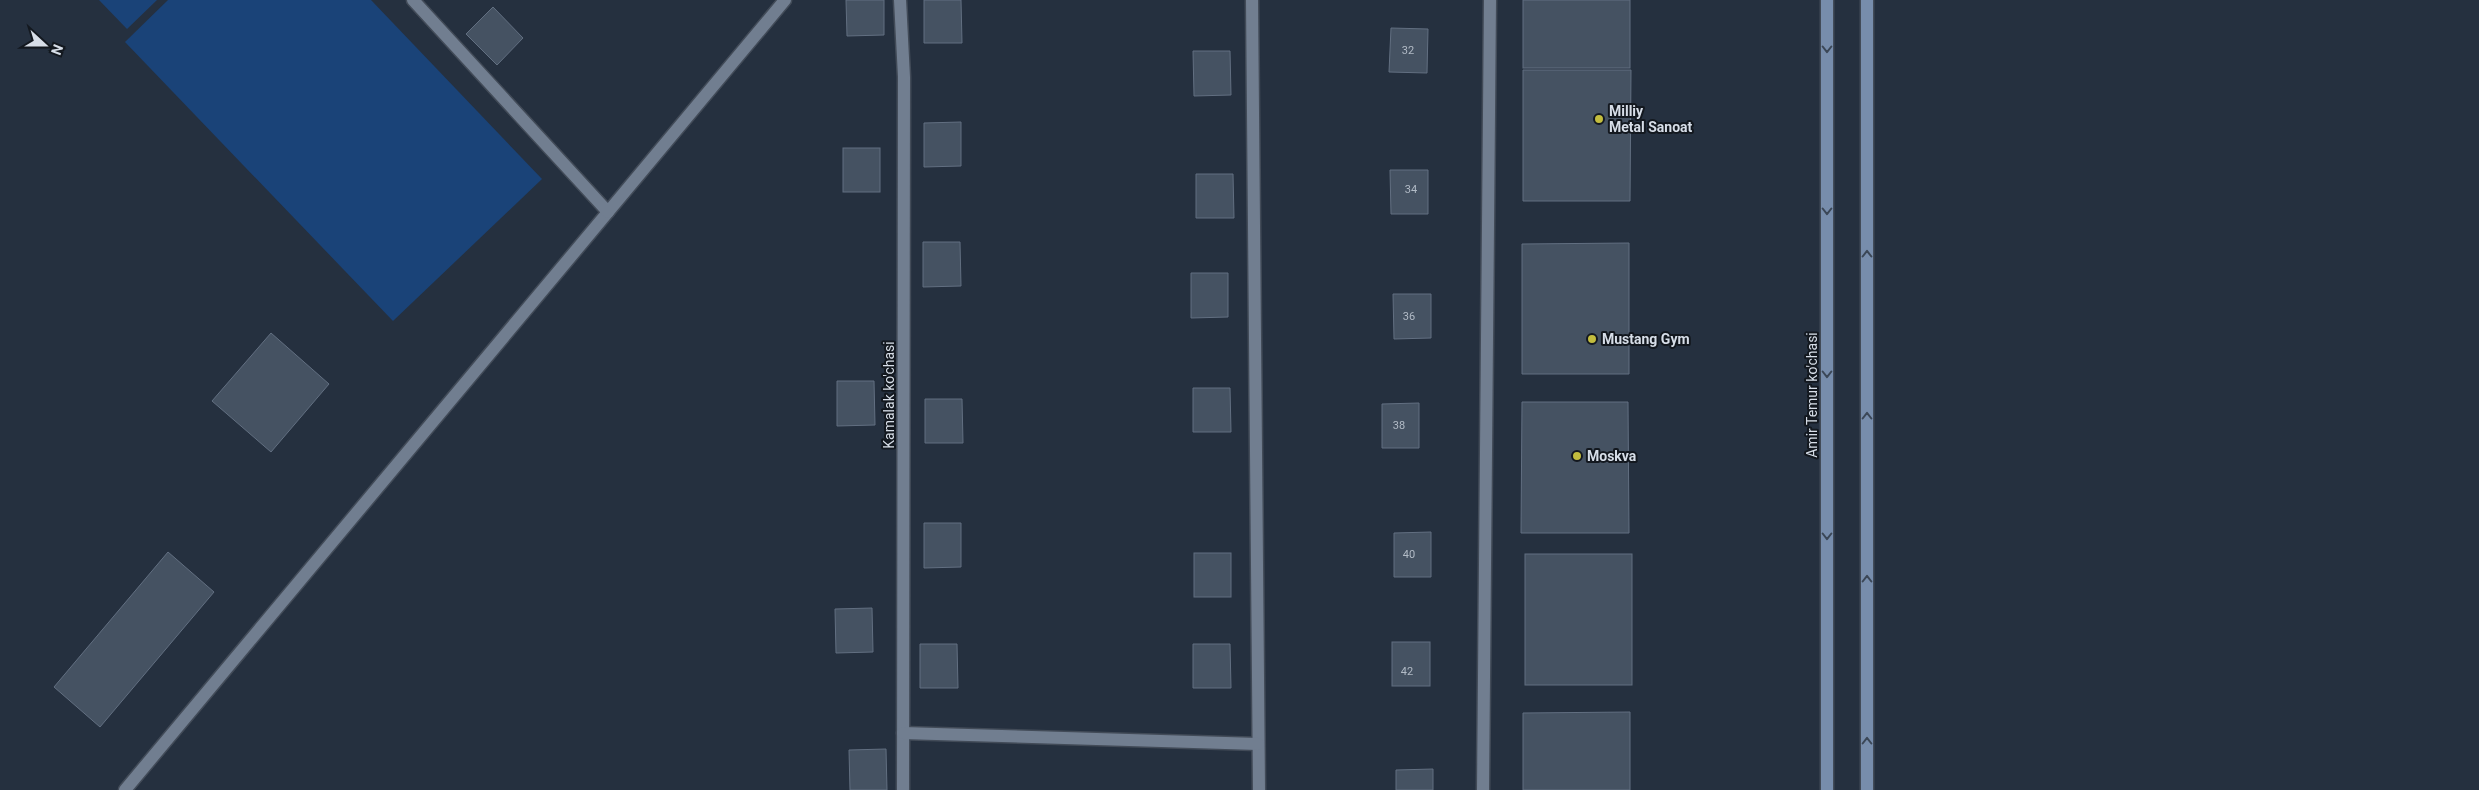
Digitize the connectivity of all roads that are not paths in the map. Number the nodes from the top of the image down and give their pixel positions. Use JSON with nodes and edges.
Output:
{"nodes":[{"id":1,"x":413,"y":0,"type":"edge"},
{"id":2,"x":785,"y":0,"type":"edge"},
{"id":3,"x":900,"y":0,"type":"edge"},
{"id":4,"x":1252,"y":0,"type":"edge"},
{"id":5,"x":1490,"y":0,"type":"edge"},
{"id":6,"x":1827,"y":0,"type":"edge"},
{"id":7,"x":1867,"y":0,"type":"edge"},
{"id":8,"x":608,"y":212,"type":"junction"},
{"id":9,"x":903,"y":733,"type":"junction"},
{"id":10,"x":1258,"y":744,"type":"junction"},
{"id":11,"x":125,"y":790,"type":"edge"},
{"id":12,"x":903,"y":790,"type":"edge"},
{"id":13,"x":1258,"y":790,"type":"edge"},
{"id":14,"x":1483,"y":790,"type":"edge"},
{"id":15,"x":1827,"y":790,"type":"edge"},
{"id":16,"x":1867,"y":790,"type":"edge"}],
"edges":[{"from":1,"to":8,"type":"street"},
{"from":2,"to":8,"type":"street"},
{"from":3,"to":9,"type":"street","name":"Kamalak ko'chasi"},
{"from":4,"to":10,"type":"street"},
{"from":5,"to":14,"type":"street"},
{"from":6,"to":15,"type":"street","name":"Amir Temur ko'chasi","one_way":true},
{"from":16,"to":7,"type":"street","one_way":true},
{"from":8,"to":11,"type":"street"},
{"from":9,"to":10,"type":"street"},
{"from":9,"to":12,"type":"street","name":"Kamalak ko'chasi"},
{"from":10,"to":13,"type":"street"}]}
